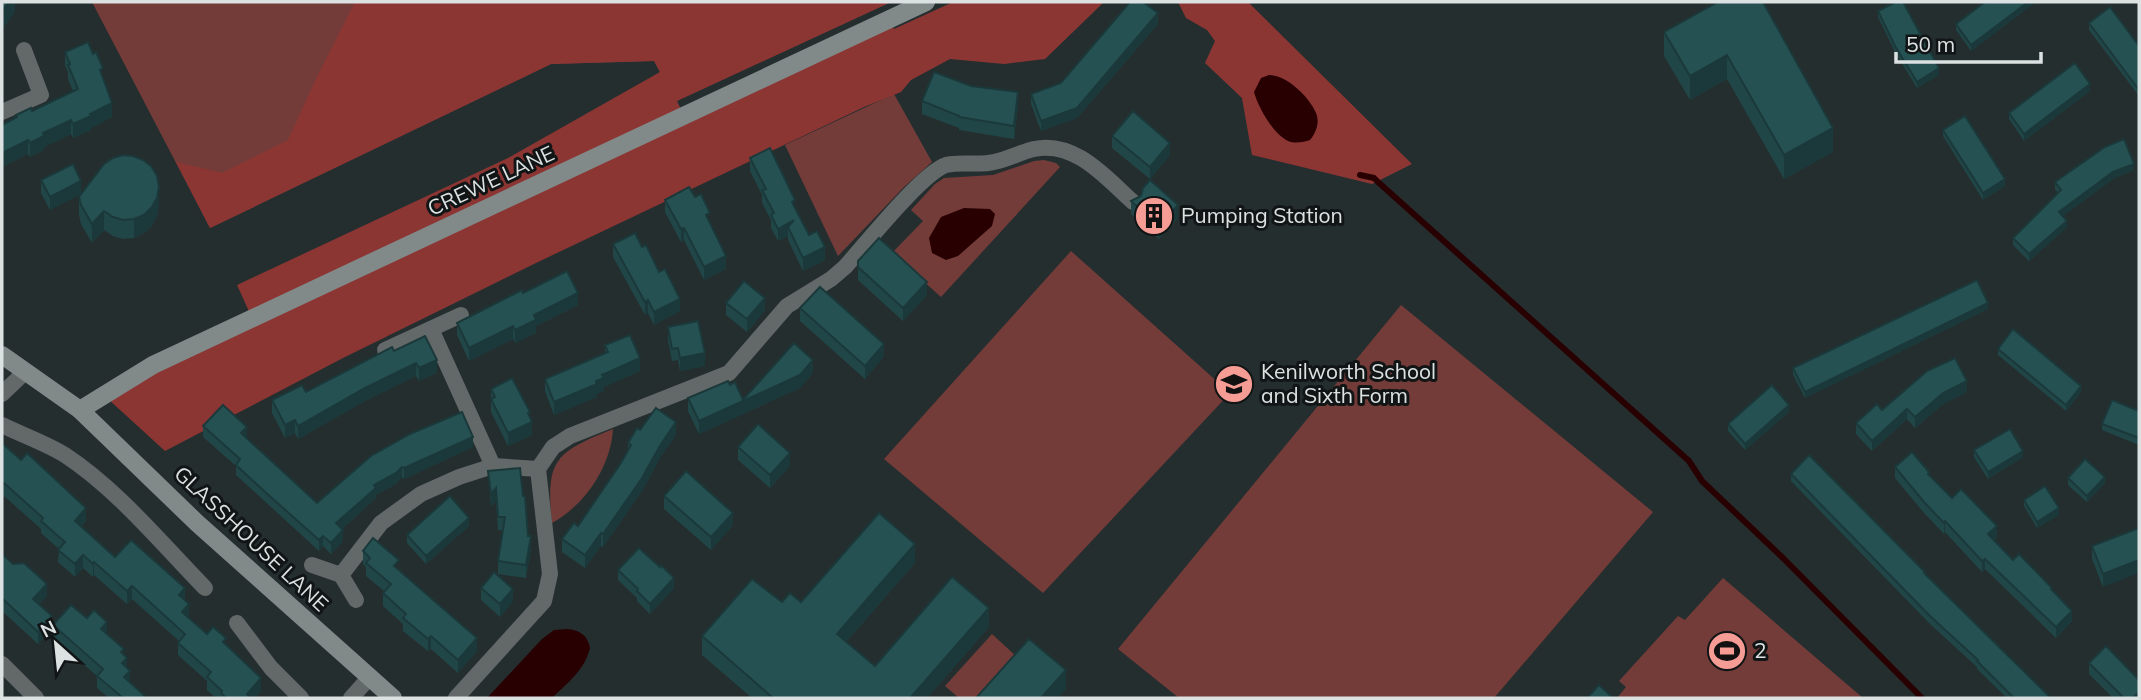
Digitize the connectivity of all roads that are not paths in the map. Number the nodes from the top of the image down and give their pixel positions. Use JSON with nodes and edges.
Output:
{"nodes":[{"id":1,"x":926,"y":2,"type":"edge"},
{"id":2,"x":24,"y":50,"type":"dead end"},
{"id":3,"x":2,"y":112,"type":"edge"},
{"id":4,"x":1133,"y":202,"type":"edge"},
{"id":5,"x":461,"y":315,"type":"dead end"},
{"id":6,"x":431,"y":329,"type":"junction"},
{"id":7,"x":385,"y":350,"type":"edge"},
{"id":8,"x":2,"y":355,"type":"edge"},
{"id":9,"x":25,"y":372,"type":"junction"},
{"id":10,"x":2,"y":394,"type":"edge"},
{"id":11,"x":80,"y":410,"type":"junction"},
{"id":12,"x":2,"y":425,"type":"edge"},
{"id":13,"x":493,"y":467,"type":"junction"},
{"id":14,"x":538,"y":469,"type":"junction"},
{"id":15,"x":312,"y":565,"type":"dead end"},
{"id":16,"x":341,"y":575,"type":"junction"},
{"id":17,"x":205,"y":588,"type":"dead end"},
{"id":18,"x":356,"y":600,"type":"dead end"},
{"id":19,"x":237,"y":623,"type":"dead end"},
{"id":20,"x":4,"y":670,"type":"edge"},
{"id":21,"x":369,"y":678,"type":"junction"},
{"id":22,"x":36,"y":698,"type":"edge"},
{"id":23,"x":301,"y":698,"type":"edge"},
{"id":24,"x":351,"y":698,"type":"edge"},
{"id":25,"x":393,"y":698,"type":"edge"},
{"id":26,"x":456,"y":698,"type":"edge"}],
"edges":[{"from":1,"to":11,"type":"street","name":"CREWE LANE"},
{"from":2,"to":3,"type":"street"},
{"from":4,"to":14,"type":"street"},
{"from":5,"to":6,"type":"street"},
{"from":6,"to":7,"type":"street"},
{"from":6,"to":13,"type":"street"},
{"from":8,"to":9,"type":"street","name":"GLASSHOUSE LANE"},
{"from":9,"to":10,"type":"street"},
{"from":9,"to":11,"type":"street","name":"GLASSHOUSE LANE"},
{"from":11,"to":21,"type":"street","name":"GLASSHOUSE LANE"},
{"from":12,"to":17,"type":"street"},
{"from":13,"to":14,"type":"street"},
{"from":13,"to":16,"type":"street"},
{"from":14,"to":26,"type":"street"},
{"from":15,"to":16,"type":"street"},
{"from":16,"to":18,"type":"street"},
{"from":19,"to":23,"type":"street"},
{"from":20,"to":22,"type":"street"},
{"from":21,"to":24,"type":"street"},
{"from":21,"to":25,"type":"street","name":"GLASSHOUSE LANE"}]}
